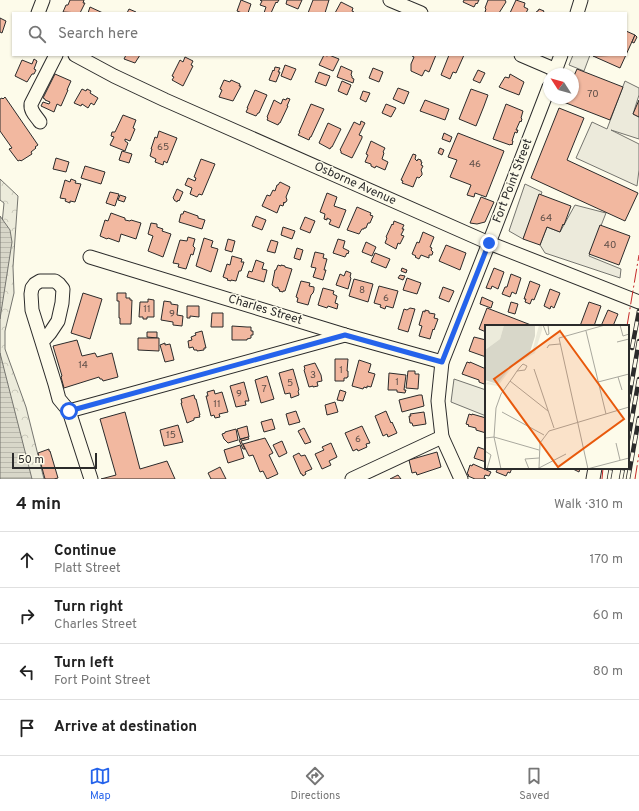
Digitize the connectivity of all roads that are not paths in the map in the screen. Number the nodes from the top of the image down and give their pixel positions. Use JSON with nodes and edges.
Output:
{"nodes":[{"id":1,"x":43,"y":0,"type":"edge"},
{"id":2,"x":390,"y":0,"type":"edge"},
{"id":3,"x":581,"y":0,"type":"edge"},
{"id":4,"x":38,"y":12,"type":"edge"},
{"id":5,"x":419,"y":12,"type":"edge"},
{"id":6,"x":577,"y":12,"type":"edge"},
{"id":7,"x":55,"y":56,"type":"edge"},
{"id":8,"x":77,"y":56,"type":"edge"},
{"id":9,"x":523,"y":56,"type":"edge"},
{"id":10,"x":562,"y":56,"type":"edge"},
{"id":11,"x":547,"y":68,"type":"edge"},
{"id":12,"x":557,"y":68,"type":"edge"},
{"id":13,"x":543,"y":103,"type":"edge"},
{"id":14,"x":40,"y":122,"type":"dead end"},
{"id":15,"x":489,"y":243,"type":"junction"},
{"id":16,"x":90,"y":257,"type":"dead end"},
{"id":17,"x":639,"y":302,"type":"edge"},
{"id":18,"x":345,"y":335,"type":"junction"},
{"id":19,"x":42,"y":342,"type":"dead end"},
{"id":20,"x":442,"y":362,"type":"junction"},
{"id":21,"x":69,"y":411,"type":"junction"},
{"id":22,"x":442,"y":437,"type":"junction"},
{"id":23,"x":595,"y":469,"type":"edge"},
{"id":24,"x":91,"y":479,"type":"edge"},
{"id":25,"x":352,"y":479,"type":"edge"},
{"id":26,"x":461,"y":479,"type":"edge"},
{"id":27,"x":593,"y":479,"type":"edge"}],
"edges":[{"from":1,"to":4,"type":"street"},
{"from":2,"to":5,"type":"street"},
{"from":3,"to":6,"type":"street"},
{"from":7,"to":14,"type":"street"},
{"from":8,"to":15,"type":"street","name":"Osborne Avenue"},
{"from":9,"to":11,"type":"street"},
{"from":10,"to":12,"type":"street"},
{"from":13,"to":15,"type":"street","name":"Fort Point Street"},
{"from":15,"to":17,"type":"street","name":"Osborne Avenue"},
{"from":15,"to":20,"type":"street","name":"Fort Point Street"},
{"from":16,"to":18,"type":"street","name":"Charles Street"},
{"from":18,"to":20,"type":"street","name":"Charles Street"},
{"from":18,"to":21,"type":"street"},
{"from":19,"to":21,"type":"street"},
{"from":20,"to":22,"type":"street","name":"Fort Point Street"},
{"from":21,"to":24,"type":"street"},
{"from":22,"to":25,"type":"street"},
{"from":22,"to":26,"type":"street","name":"Fort Point Street"},
{"from":23,"to":27,"type":"street"}]}
